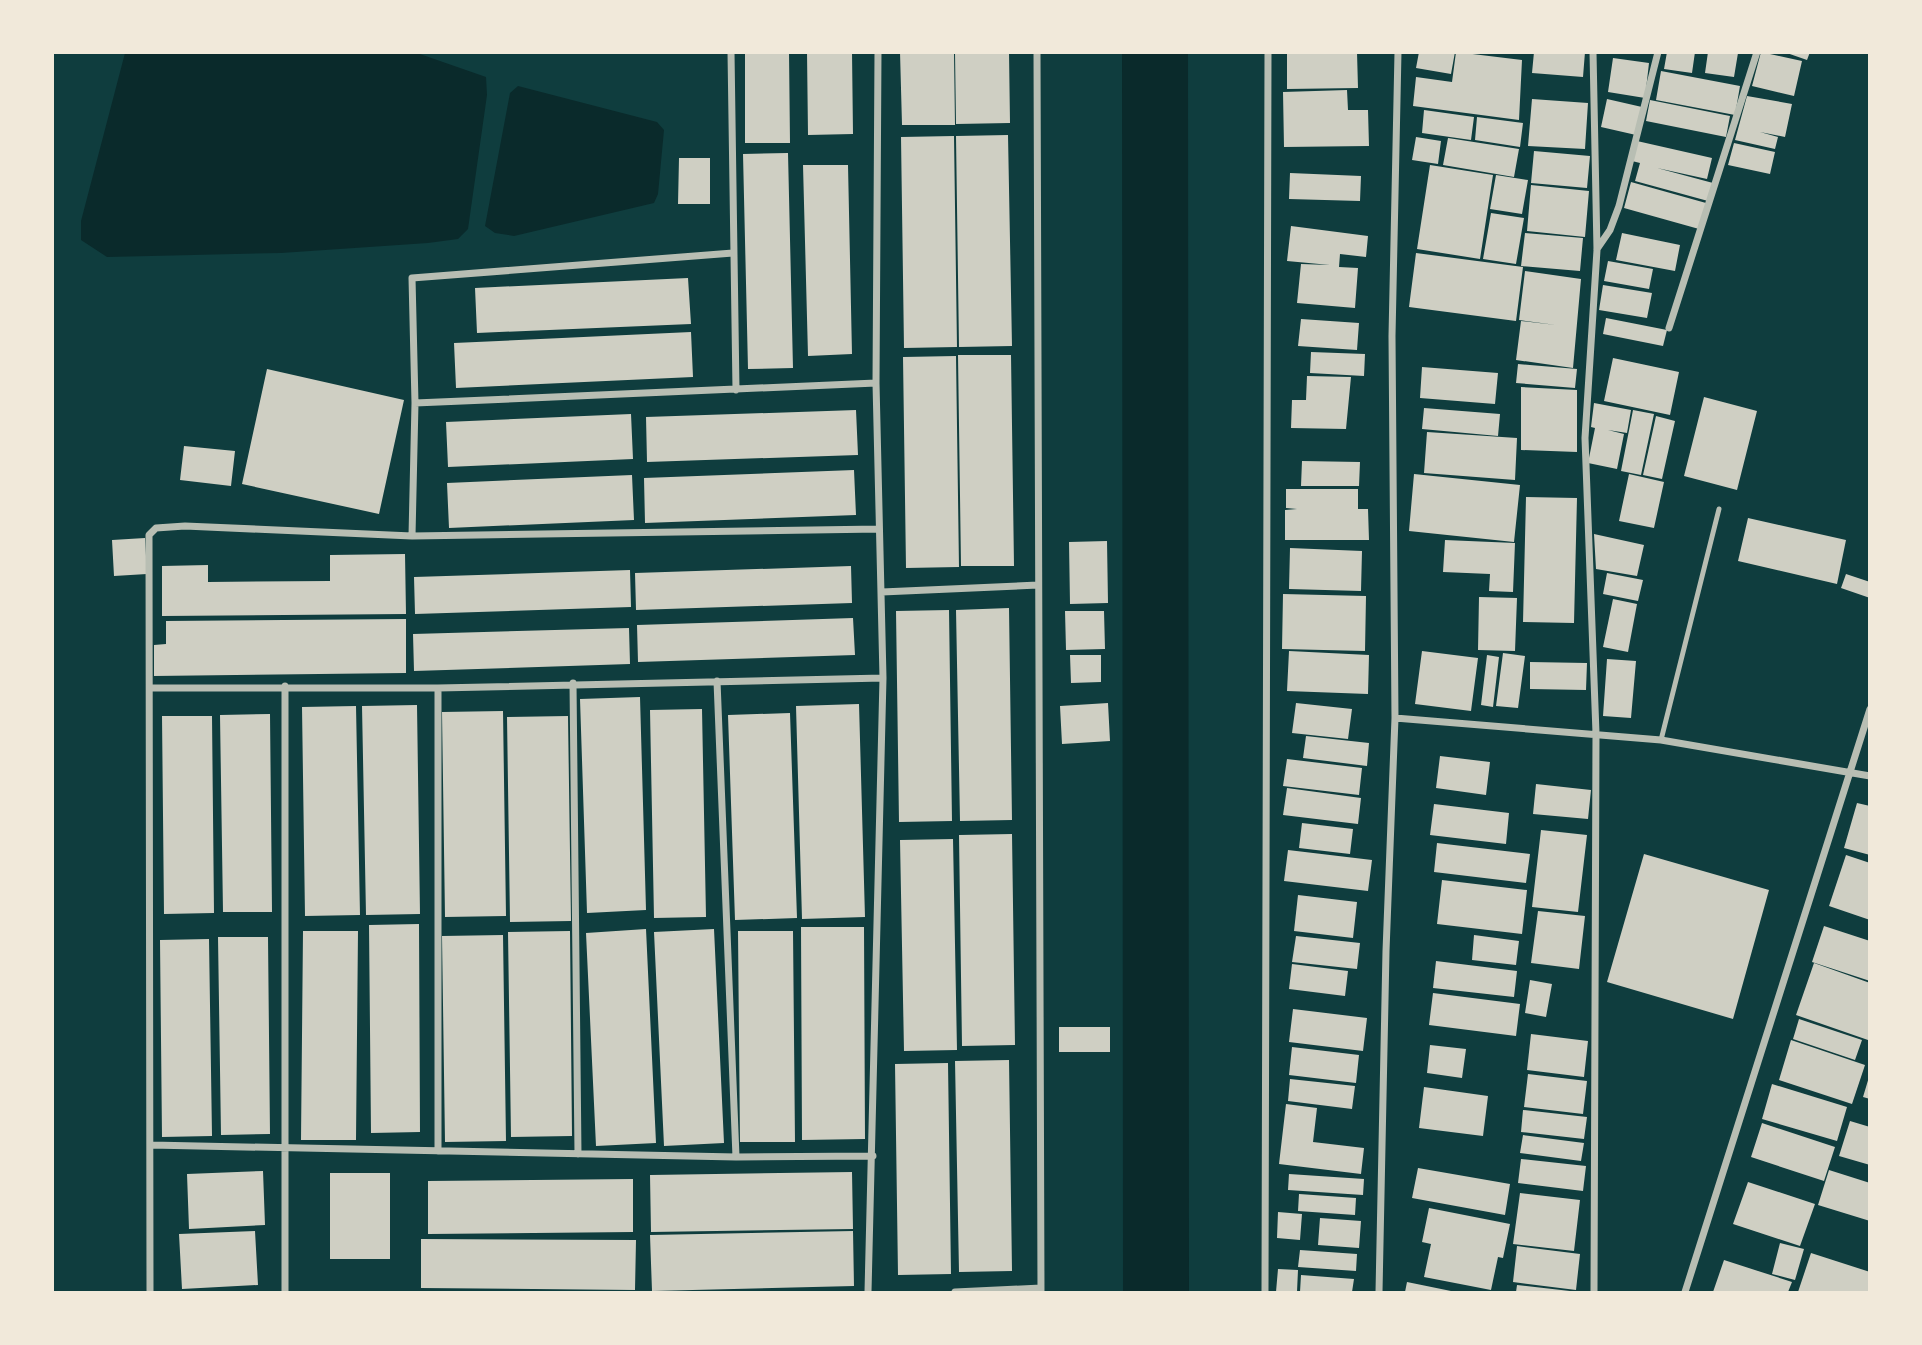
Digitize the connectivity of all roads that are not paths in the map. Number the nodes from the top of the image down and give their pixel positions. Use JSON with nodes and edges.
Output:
{"nodes":[{"id":1,"x":731,"y":52,"type":"edge"},
{"id":2,"x":878,"y":52,"type":"edge"},
{"id":3,"x":1037,"y":52,"type":"edge"},
{"id":4,"x":1268,"y":52,"type":"edge"},
{"id":5,"x":1398,"y":52,"type":"edge"},
{"id":6,"x":1593,"y":52,"type":"edge"},
{"id":7,"x":1658,"y":52,"type":"edge"},
{"id":8,"x":1757,"y":52,"type":"edge"},
{"id":9,"x":1597,"y":250,"type":"junction"},
{"id":10,"x":733,"y":253,"type":"junction"},
{"id":11,"x":1669,"y":328,"type":"dead end"},
{"id":12,"x":876,"y":383,"type":"junction"},
{"id":13,"x":736,"y":390,"type":"junction"},
{"id":14,"x":415,"y":403,"type":"junction"},
{"id":15,"x":1719,"y":509,"type":"dead end"},
{"id":16,"x":879,"y":529,"type":"junction"},
{"id":17,"x":412,"y":536,"type":"junction"},
{"id":18,"x":1038,"y":585,"type":"junction"},
{"id":19,"x":882,"y":592,"type":"junction"},
{"id":20,"x":883,"y":678,"type":"junction"},
{"id":21,"x":717,"y":681,"type":"junction"},
{"id":22,"x":573,"y":683,"type":"junction"},
{"id":23,"x":285,"y":687,"type":"junction"},
{"id":24,"x":150,"y":688,"type":"junction"},
{"id":25,"x":438,"y":688,"type":"junction"},
{"id":26,"x":1870,"y":709,"type":"edge"},
{"id":27,"x":1395,"y":718,"type":"junction"},
{"id":28,"x":1596,"y":733,"type":"junction"},
{"id":29,"x":1661,"y":740,"type":"junction"},
{"id":30,"x":1849,"y":770,"type":"junction"},
{"id":31,"x":1870,"y":776,"type":"edge"},
{"id":32,"x":151,"y":1145,"type":"junction"},
{"id":33,"x":287,"y":1148,"type":"junction"},
{"id":34,"x":438,"y":1151,"type":"junction"},
{"id":35,"x":579,"y":1154,"type":"junction"},
{"id":36,"x":873,"y":1156,"type":"junction"},
{"id":37,"x":736,"y":1157,"type":"junction"},
{"id":38,"x":1041,"y":1290,"type":"edge"},
{"id":39,"x":150,"y":1293,"type":"edge"},
{"id":40,"x":285,"y":1293,"type":"edge"},
{"id":41,"x":868,"y":1293,"type":"edge"},
{"id":42,"x":955,"y":1293,"type":"edge"},
{"id":43,"x":1265,"y":1293,"type":"edge"},
{"id":44,"x":1379,"y":1293,"type":"edge"},
{"id":45,"x":1594,"y":1293,"type":"edge"},
{"id":46,"x":1685,"y":1293,"type":"edge"}],
"edges":[{"from":1,"to":10,"type":"street"},
{"from":2,"to":12,"type":"street"},
{"from":3,"to":18,"type":"street"},
{"from":4,"to":43,"type":"street"},
{"from":5,"to":27,"type":"street"},
{"from":6,"to":9,"type":"street"},
{"from":7,"to":9,"type":"street"},
{"from":8,"to":11,"type":"street"},
{"from":9,"to":28,"type":"street"},
{"from":10,"to":13,"type":"street"},
{"from":10,"to":14,"type":"street"},
{"from":12,"to":13,"type":"street"},
{"from":12,"to":16,"type":"street"},
{"from":13,"to":14,"type":"street"},
{"from":14,"to":17,"type":"street"},
{"from":15,"to":29,"type":"lane"},
{"from":16,"to":17,"type":"street"},
{"from":16,"to":19,"type":"street"},
{"from":17,"to":24,"type":"street"},
{"from":18,"to":19,"type":"street"},
{"from":18,"to":38,"type":"street"},
{"from":19,"to":20,"type":"street"},
{"from":20,"to":21,"type":"street"},
{"from":20,"to":36,"type":"street"},
{"from":21,"to":22,"type":"street"},
{"from":21,"to":37,"type":"street"},
{"from":22,"to":25,"type":"street"},
{"from":22,"to":35,"type":"street"},
{"from":23,"to":24,"type":"street"},
{"from":23,"to":25,"type":"street"},
{"from":23,"to":33,"type":"street"},
{"from":24,"to":32,"type":"street"},
{"from":25,"to":34,"type":"street"},
{"from":26,"to":30,"type":"street"},
{"from":27,"to":28,"type":"street"},
{"from":27,"to":44,"type":"street"},
{"from":28,"to":29,"type":"street"},
{"from":28,"to":45,"type":"street"},
{"from":29,"to":30,"type":"street"},
{"from":30,"to":31,"type":"street"},
{"from":30,"to":46,"type":"street"},
{"from":32,"to":33,"type":"street"},
{"from":32,"to":39,"type":"street"},
{"from":33,"to":34,"type":"street"},
{"from":33,"to":40,"type":"street"},
{"from":34,"to":35,"type":"street"},
{"from":35,"to":37,"type":"street"},
{"from":36,"to":37,"type":"street"},
{"from":36,"to":41,"type":"street"},
{"from":38,"to":42,"type":"street"}]}
